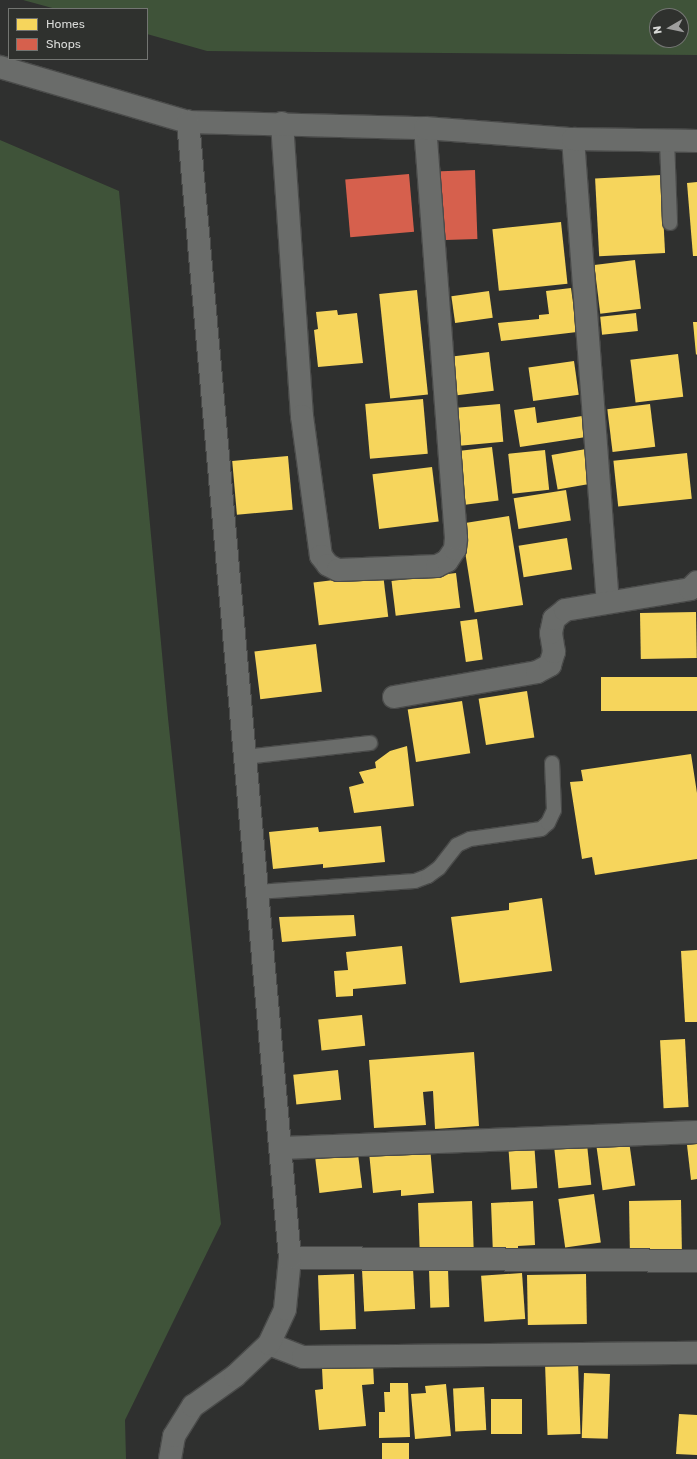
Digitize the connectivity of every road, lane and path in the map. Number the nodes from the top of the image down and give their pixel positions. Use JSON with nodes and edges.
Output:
{"nodes":[{"id":1,"x":0,"y":66,"type":"edge"},
{"id":2,"x":188,"y":122,"type":"junction"},
{"id":3,"x":282,"y":123,"type":"junction"},
{"id":4,"x":424,"y":128,"type":"junction"},
{"id":5,"x":573,"y":139,"type":"junction"},
{"id":6,"x":666,"y":140,"type":"junction"},
{"id":7,"x":697,"y":141,"type":"edge"},
{"id":8,"x":670,"y":223,"type":"dead end"},
{"id":9,"x":697,"y":582,"type":"edge"},
{"id":10,"x":608,"y":602,"type":"junction"},
{"id":11,"x":394,"y":697,"type":"dead end"},
{"id":12,"x":370,"y":743,"type":"dead end"},
{"id":13,"x":245,"y":757,"type":"junction"},
{"id":14,"x":552,"y":763,"type":"dead end"},
{"id":15,"x":257,"y":892,"type":"junction"},
{"id":16,"x":697,"y":1132,"type":"edge"},
{"id":17,"x":280,"y":1148,"type":"junction"},
{"id":18,"x":290,"y":1258,"type":"junction"},
{"id":19,"x":697,"y":1261,"type":"edge"},
{"id":20,"x":269,"y":1344,"type":"junction"},
{"id":21,"x":697,"y":1353,"type":"edge"},
{"id":22,"x":170,"y":1459,"type":"edge"}],
"edges":[{"from":1,"to":2,"type":"street"},
{"from":2,"to":3,"type":"street"},
{"from":2,"to":13,"type":"street"},
{"from":3,"to":4,"type":"street"},
{"from":3,"to":4,"type":"street"},
{"from":4,"to":5,"type":"street"},
{"from":5,"to":6,"type":"street"},
{"from":5,"to":10,"type":"street"},
{"from":6,"to":7,"type":"street"},
{"from":6,"to":8,"type":"lane"},
{"from":9,"to":10,"type":"street"},
{"from":10,"to":11,"type":"street"},
{"from":12,"to":13,"type":"lane"},
{"from":13,"to":15,"type":"street"},
{"from":14,"to":15,"type":"lane"},
{"from":15,"to":17,"type":"street"},
{"from":16,"to":17,"type":"street"},
{"from":17,"to":18,"type":"street"},
{"from":18,"to":19,"type":"street"},
{"from":18,"to":20,"type":"street"},
{"from":20,"to":21,"type":"street"},
{"from":20,"to":22,"type":"street"}]}
